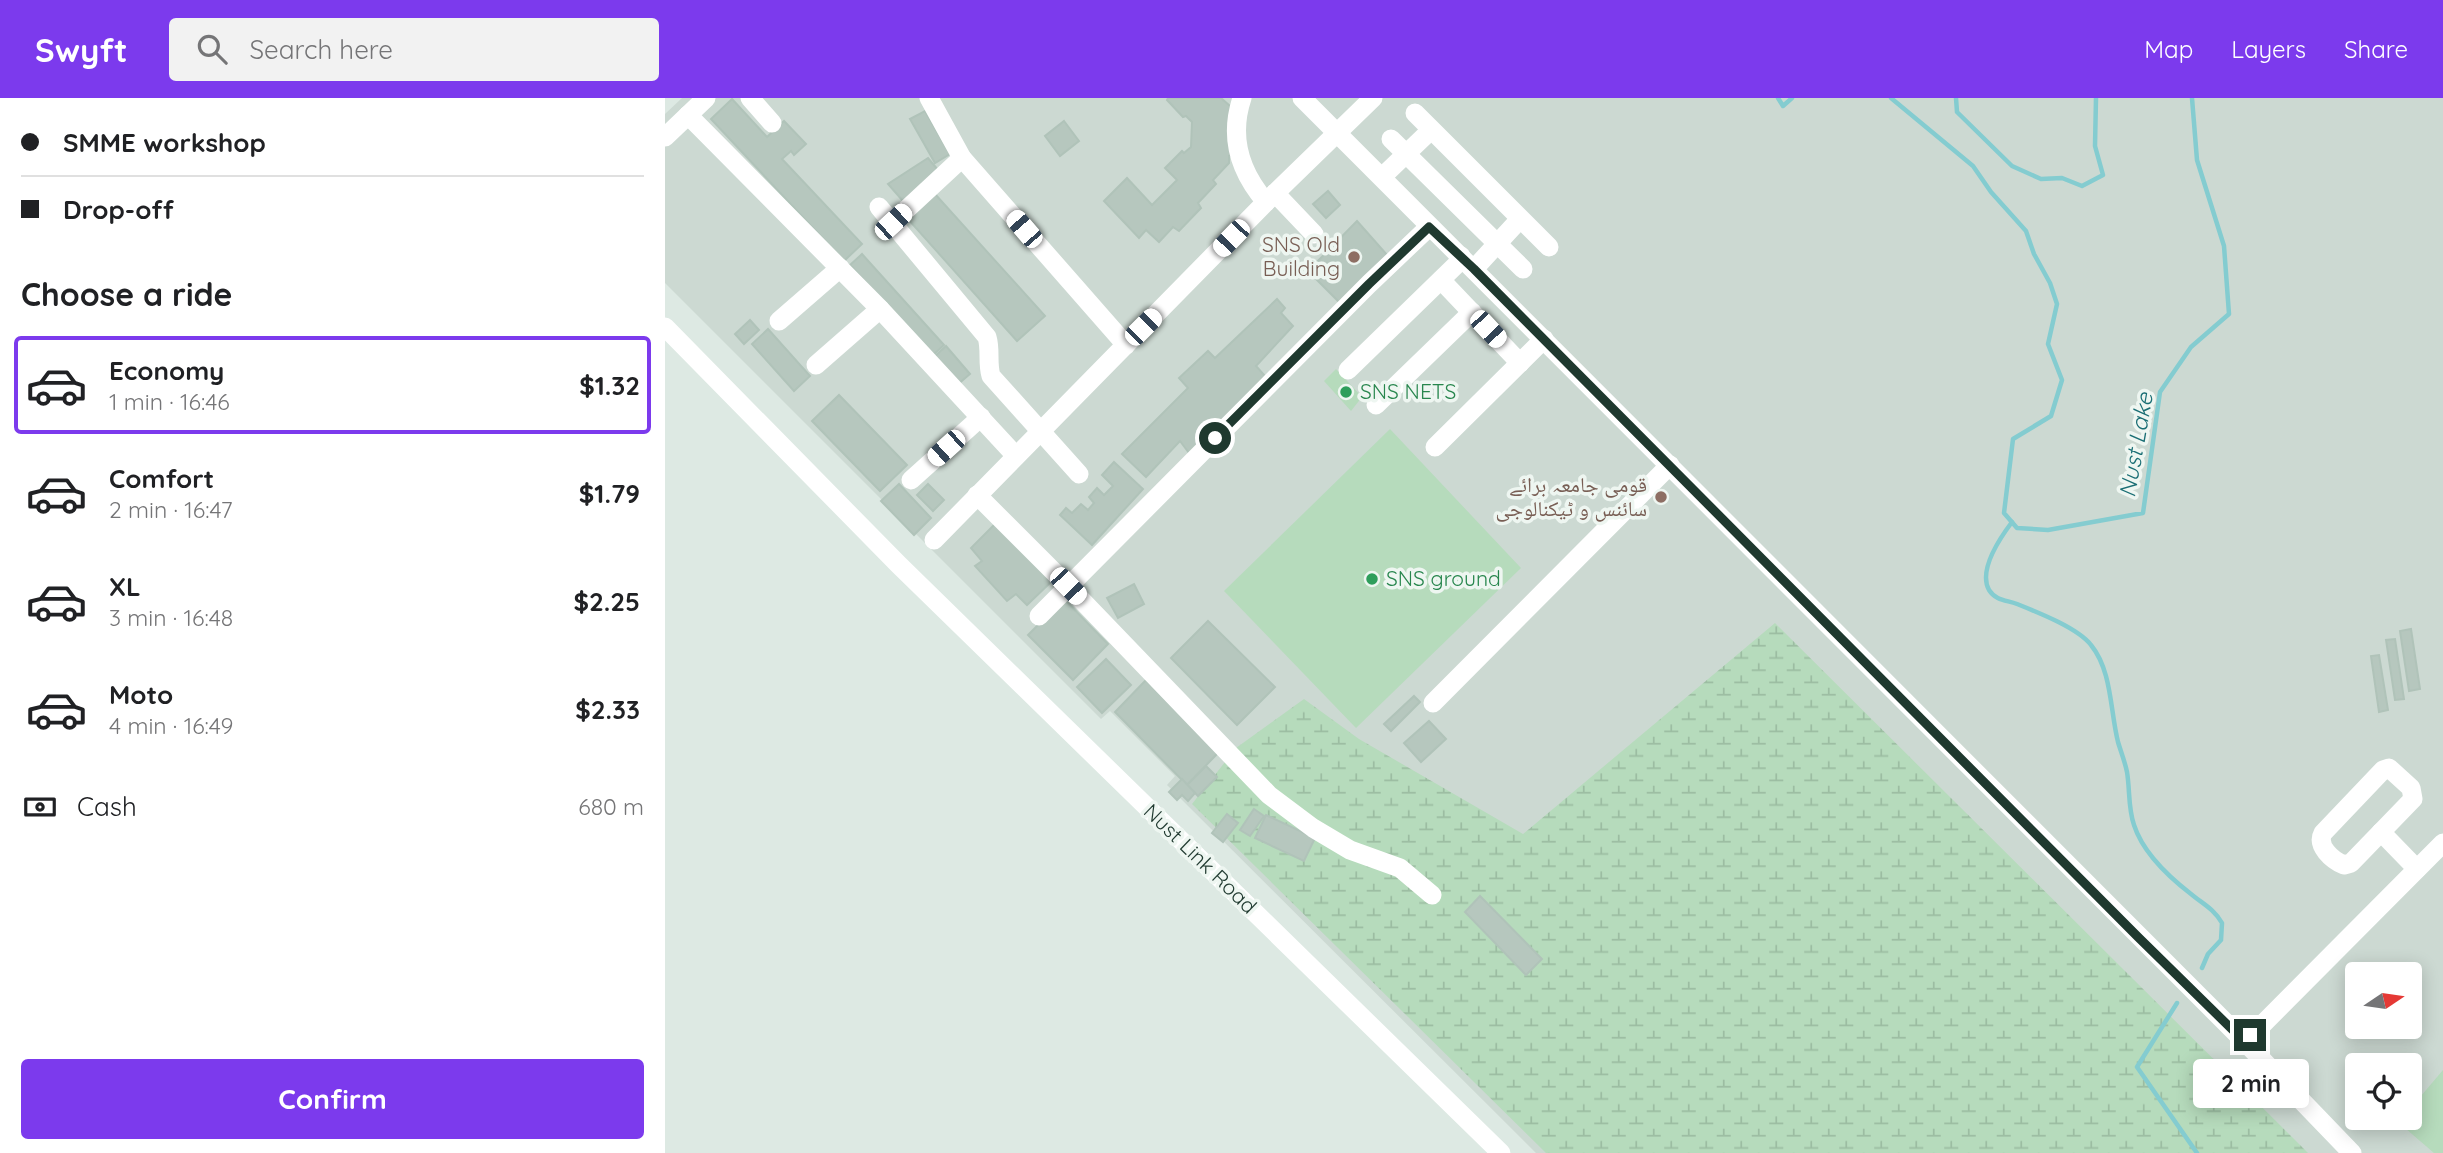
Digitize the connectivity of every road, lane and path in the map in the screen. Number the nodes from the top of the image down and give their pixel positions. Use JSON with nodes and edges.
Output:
{"nodes":[{"id":1,"x":706,"y":98,"type":"edge"},
{"id":2,"x":750,"y":98,"type":"edge"},
{"id":3,"x":929,"y":98,"type":"edge"},
{"id":4,"x":1242,"y":98,"type":"edge"},
{"id":5,"x":1302,"y":98,"type":"edge"},
{"id":6,"x":1373,"y":98,"type":"edge"},
{"id":7,"x":1415,"y":113,"type":"dead end"},
{"id":8,"x":688,"y":115,"type":"junction"},
{"id":9,"x":772,"y":123,"type":"dead end"},
{"id":10,"x":1431,"y":130,"type":"junction"},
{"id":11,"x":1337,"y":134,"type":"junction"},
{"id":12,"x":665,"y":137,"type":"edge"},
{"id":13,"x":1391,"y":139,"type":"dead end"},
{"id":14,"x":1406,"y":154,"type":"junction"},
{"id":15,"x":962,"y":158,"type":"junction"},
{"id":16,"x":1381,"y":177,"type":"junction"},
{"id":17,"x":1271,"y":197,"type":"junction"},
{"id":18,"x":879,"y":206,"type":"dead end"},
{"id":19,"x":1520,"y":219,"type":"junction"},
{"id":20,"x":893,"y":222,"type":"junction"},
{"id":21,"x":1429,"y":227,"type":"junction"},
{"id":22,"x":1314,"y":234,"type":"dead end"},
{"id":23,"x":1498,"y":244,"type":"junction"},
{"id":24,"x":1549,"y":247,"type":"dead end"},
{"id":25,"x":1468,"y":263,"type":"junction"},
{"id":26,"x":840,"y":268,"type":"junction"},
{"id":27,"x":1523,"y":269,"type":"dead end"},
{"id":28,"x":1441,"y":280,"type":"junction"},
{"id":29,"x":880,"y":309,"type":"junction"},
{"id":30,"x":1472,"y":312,"type":"junction"},
{"id":31,"x":779,"y":321,"type":"dead end"},
{"id":32,"x":665,"y":327,"type":"edge"},
{"id":33,"x":1544,"y":339,"type":"junction"},
{"id":34,"x":1126,"y":345,"type":"junction"},
{"id":35,"x":1520,"y":363,"type":"junction"},
{"id":36,"x":816,"y":365,"type":"dead end"},
{"id":37,"x":1348,"y":370,"type":"dead end"},
{"id":38,"x":1377,"y":404,"type":"dead end"},
{"id":39,"x":981,"y":417,"type":"junction"},
{"id":40,"x":1039,"y":432,"type":"junction"},
{"id":41,"x":1435,"y":447,"type":"dead end"},
{"id":42,"x":1016,"y":456,"type":"junction"},
{"id":43,"x":1670,"y":465,"type":"junction"},
{"id":44,"x":1079,"y":474,"type":"dead end"},
{"id":45,"x":911,"y":480,"type":"dead end"},
{"id":46,"x":977,"y":495,"type":"junction"},
{"id":47,"x":934,"y":540,"type":"dead end"},
{"id":48,"x":1068,"y":586,"type":"junction"},
{"id":49,"x":1039,"y":616,"type":"dead end"},
{"id":50,"x":1433,"y":703,"type":"dead end"},
{"id":51,"x":2381,"y":832,"type":"junction"},
{"id":52,"x":2443,"y":843,"type":"edge"},
{"id":53,"x":2417,"y":869,"type":"junction"},
{"id":54,"x":1432,"y":895,"type":"dead end"},
{"id":55,"x":2245,"y":1042,"type":"junction"},
{"id":56,"x":1501,"y":1153,"type":"edge"},
{"id":57,"x":2352,"y":1153,"type":"edge"}],
"edges":[{"from":1,"to":8,"type":"street"},
{"from":2,"to":9,"type":"street"},
{"from":3,"to":15,"type":"street"},
{"from":4,"to":17,"type":"street"},
{"from":5,"to":11,"type":"street"},
{"from":6,"to":11,"type":"street"},
{"from":7,"to":10,"type":"street"},
{"from":8,"to":12,"type":"street"},
{"from":8,"to":26,"type":"street"},
{"from":10,"to":14,"type":"street"},
{"from":10,"to":19,"type":"street"},
{"from":11,"to":16,"type":"street"},
{"from":11,"to":17,"type":"street"},
{"from":13,"to":14,"type":"street"},
{"from":14,"to":16,"type":"street"},
{"from":14,"to":23,"type":"street"},
{"from":15,"to":20,"type":"street"},
{"from":15,"to":34,"type":"street"},
{"from":16,"to":21,"type":"street"},
{"from":17,"to":22,"type":"street"},
{"from":17,"to":34,"type":"street"},
{"from":18,"to":20,"type":"street"},
{"from":19,"to":23,"type":"street"},
{"from":19,"to":24,"type":"street"},
{"from":20,"to":40,"type":"street"},
{"from":21,"to":25,"type":"street"},
{"from":21,"to":48,"type":"street"},
{"from":23,"to":25,"type":"street"},
{"from":23,"to":27,"type":"street"},
{"from":25,"to":28,"type":"street"},
{"from":25,"to":33,"type":"street"},
{"from":26,"to":29,"type":"street"},
{"from":26,"to":31,"type":"street"},
{"from":28,"to":30,"type":"street"},
{"from":28,"to":37,"type":"street"},
{"from":29,"to":36,"type":"street"},
{"from":29,"to":39,"type":"street"},
{"from":30,"to":35,"type":"street"},
{"from":30,"to":38,"type":"street"},
{"from":32,"to":56,"type":"street","name":"Nust Link Road"},
{"from":33,"to":35,"type":"street"},
{"from":33,"to":43,"type":"street"},
{"from":34,"to":40,"type":"street"},
{"from":35,"to":41,"type":"street"},
{"from":39,"to":42,"type":"street"},
{"from":39,"to":45,"type":"street"},
{"from":40,"to":42,"type":"street"},
{"from":40,"to":44,"type":"street"},
{"from":42,"to":46,"type":"street"},
{"from":43,"to":50,"type":"street"},
{"from":43,"to":55,"type":"street"},
{"from":46,"to":47,"type":"street"},
{"from":46,"to":48,"type":"street"},
{"from":48,"to":49,"type":"street"},
{"from":48,"to":54,"type":"street"},
{"from":51,"to":51,"type":"street"},
{"from":51,"to":53,"type":"street"},
{"from":52,"to":53,"type":"street"},
{"from":53,"to":55,"type":"street"},
{"from":55,"to":57,"type":"street"}]}
